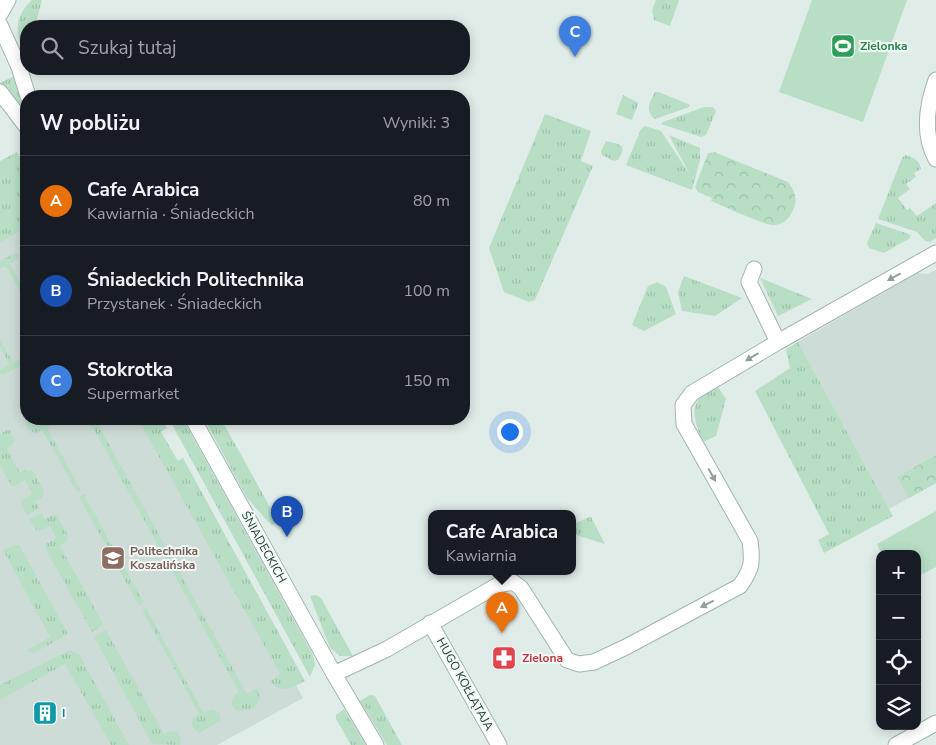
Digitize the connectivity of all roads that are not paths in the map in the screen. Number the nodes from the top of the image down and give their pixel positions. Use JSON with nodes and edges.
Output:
{"nodes":[{"id":1,"x":8,"y":0,"type":"edge"},
{"id":2,"x":0,"y":14,"type":"edge"},
{"id":3,"x":0,"y":25,"type":"edge"},
{"id":4,"x":20,"y":70,"type":"edge"},
{"id":5,"x":21,"y":75,"type":"edge"},
{"id":6,"x":936,"y":80,"type":"edge"},
{"id":7,"x":26,"y":90,"type":"edge"},
{"id":8,"x":0,"y":92,"type":"edge"},
{"id":9,"x":20,"y":118,"type":"edge"},
{"id":10,"x":936,"y":159,"type":"edge"},
{"id":11,"x":936,"y":253,"type":"edge"},
{"id":12,"x":754,"y":269,"type":"dead end"},
{"id":13,"x":778,"y":342,"type":"junction"},
{"id":14,"x":196,"y":425,"type":"edge"},
{"id":15,"x":430,"y":624,"type":"junction"},
{"id":16,"x":334,"y":674,"type":"junction"},
{"id":17,"x":936,"y":723,"type":"edge"},
{"id":18,"x":376,"y":745,"type":"edge"},
{"id":19,"x":499,"y":745,"type":"edge"},
{"id":20,"x":896,"y":745,"type":"edge"}],
"edges":[{"from":1,"to":2,"type":"street"},
{"from":3,"to":4,"type":"street"},
{"from":5,"to":7,"type":"street"},
{"from":6,"to":10,"type":"street"},
{"from":8,"to":9,"type":"street"},
{"from":11,"to":13,"type":"street","one_way":true},
{"from":12,"to":13,"type":"street"},
{"from":13,"to":15,"type":"street","one_way":true},
{"from":14,"to":16,"type":"street","name":"ŚNIADECKICH"},
{"from":15,"to":16,"type":"street"},
{"from":15,"to":19,"type":"street","name":"HUGO KOŁŁĄTAJA"},
{"from":16,"to":18,"type":"street","name":"ŚNIADECKICH"},
{"from":17,"to":20,"type":"street"}]}
